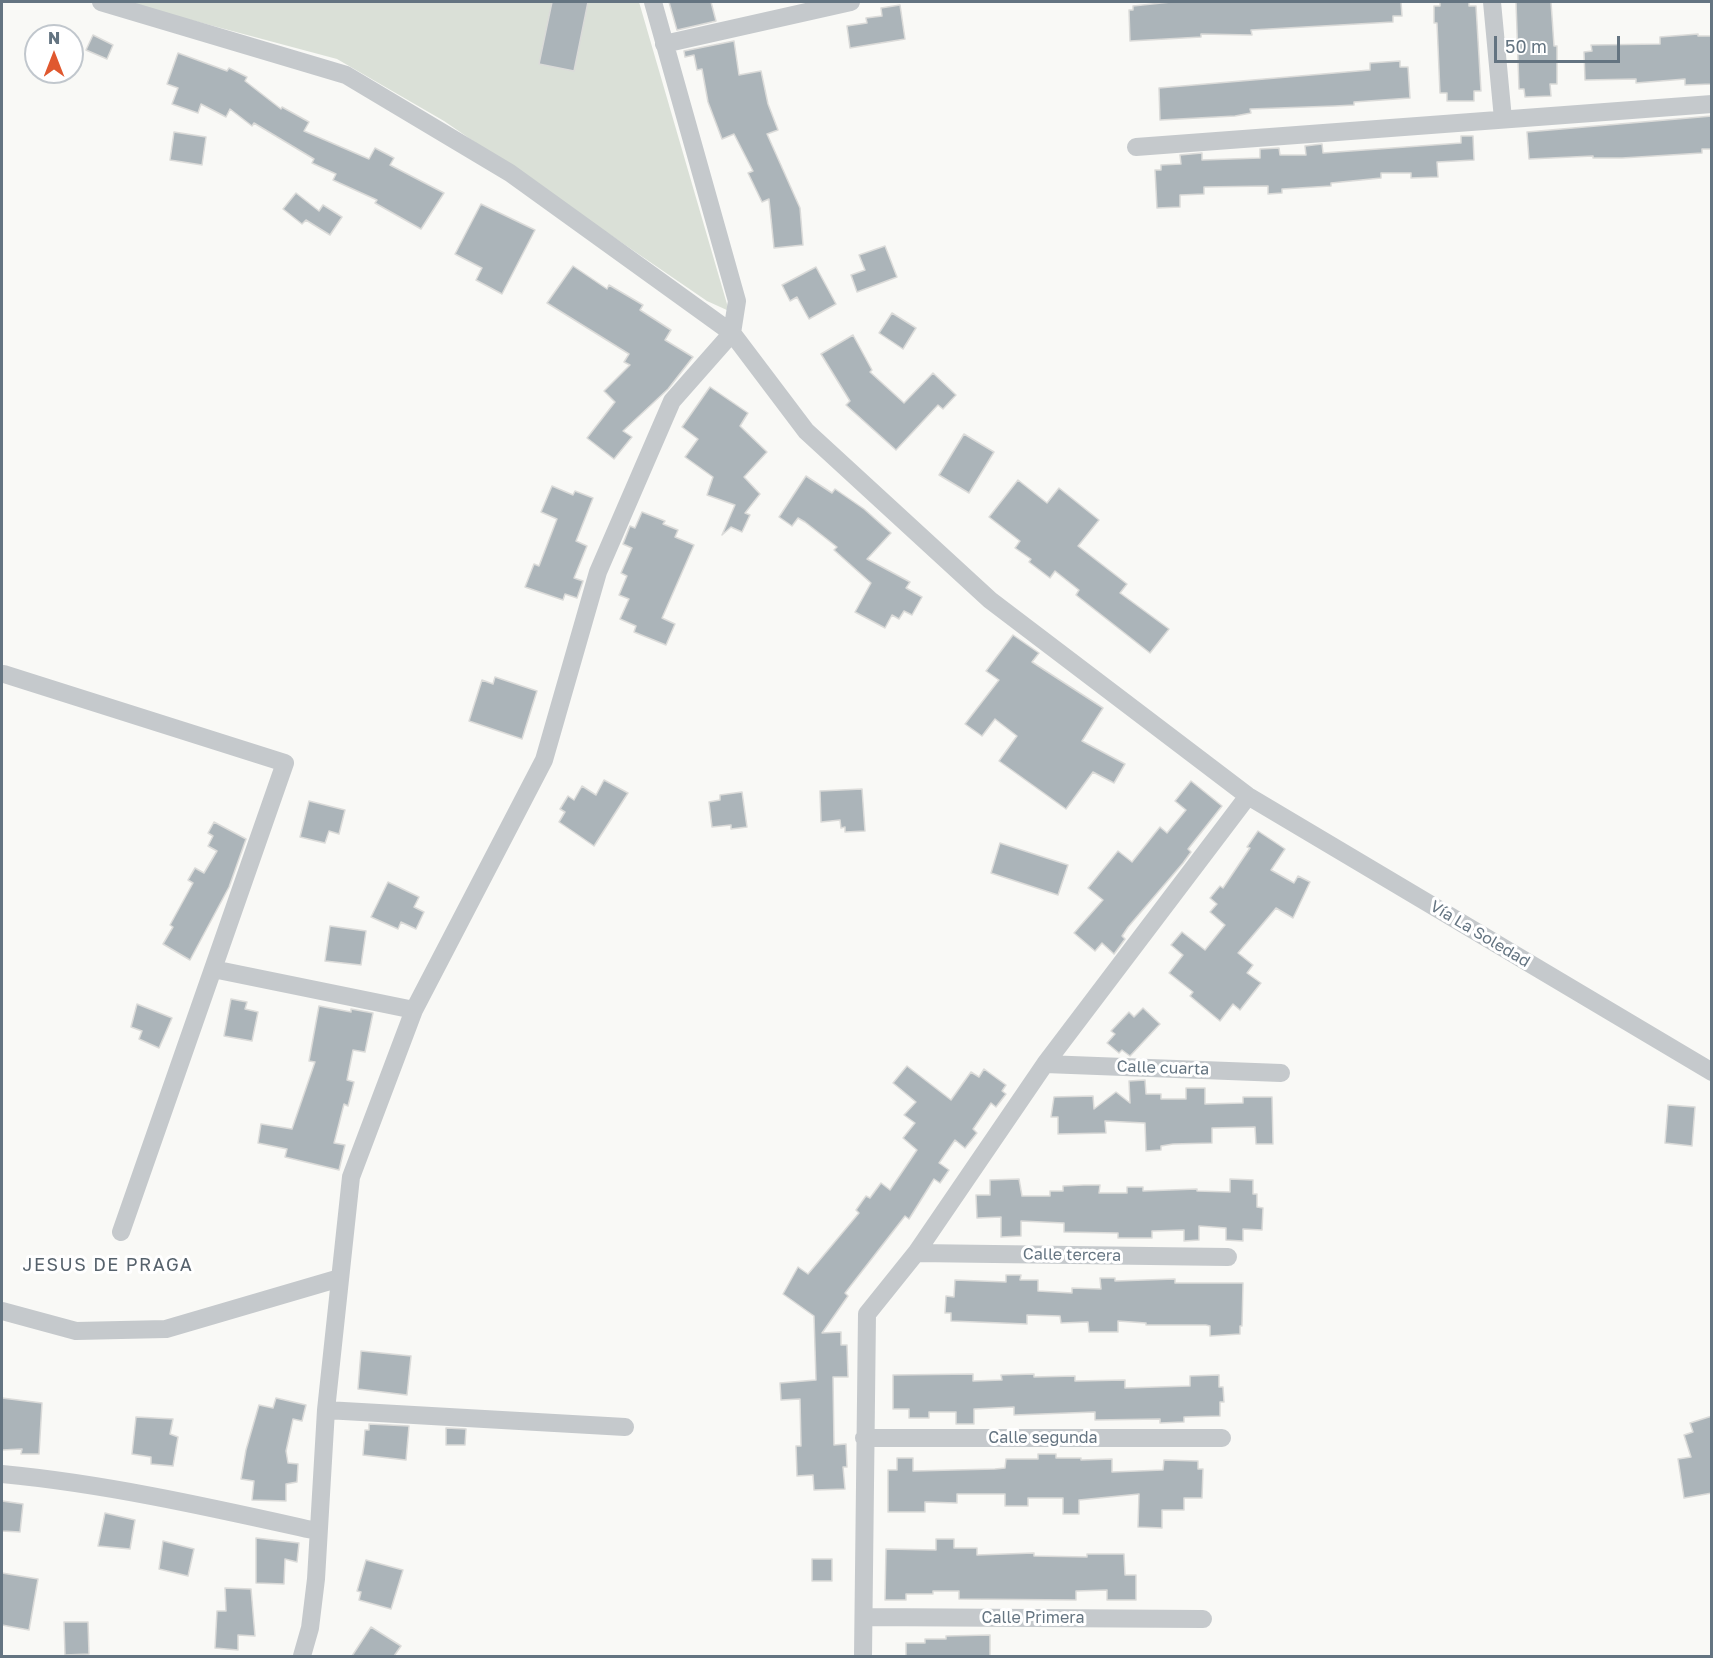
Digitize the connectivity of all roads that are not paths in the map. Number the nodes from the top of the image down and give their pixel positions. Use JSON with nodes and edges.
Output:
{"nodes":[{"id":1,"x":101,"y":2,"type":"edge"},
{"id":2,"x":653,"y":2,"type":"edge"},
{"id":3,"x":851,"y":2,"type":"edge"},
{"id":4,"x":1492,"y":2,"type":"edge"},
{"id":5,"x":664,"y":44,"type":"junction"},
{"id":6,"x":1712,"y":104,"type":"edge"},
{"id":7,"x":1503,"y":119,"type":"junction"},
{"id":8,"x":1136,"y":147,"type":"dead end"},
{"id":9,"x":732,"y":333,"type":"junction"},
{"id":10,"x":4,"y":674,"type":"dead end"},
{"id":11,"x":1248,"y":796,"type":"junction"},
{"id":12,"x":213,"y":969,"type":"junction"},
{"id":13,"x":414,"y":1010,"type":"junction"},
{"id":14,"x":1045,"y":1064,"type":"junction"},
{"id":15,"x":1712,"y":1072,"type":"edge"},
{"id":16,"x":1281,"y":1073,"type":"dead end"},
{"id":17,"x":121,"y":1232,"type":"dead end"},
{"id":18,"x":916,"y":1253,"type":"junction"},
{"id":19,"x":1228,"y":1257,"type":"dead end"},
{"id":20,"x":340,"y":1278,"type":"junction"},
{"id":21,"x":2,"y":1311,"type":"edge"},
{"id":22,"x":326,"y":1410,"type":"junction"},
{"id":23,"x":626,"y":1427,"type":"dead end"},
{"id":24,"x":864,"y":1438,"type":"junction"},
{"id":25,"x":1222,"y":1438,"type":"dead end"},
{"id":26,"x":2,"y":1474,"type":"edge"},
{"id":27,"x":317,"y":1531,"type":"junction"},
{"id":28,"x":864,"y":1617,"type":"junction"},
{"id":29,"x":1203,"y":1619,"type":"dead end"},
{"id":30,"x":302,"y":1656,"type":"edge"},
{"id":31,"x":863,"y":1656,"type":"edge"}],
"edges":[{"from":1,"to":9,"type":"street","name":"Vía La Soledad"},
{"from":2,"to":5,"type":"street"},
{"from":3,"to":5,"type":"street"},
{"from":4,"to":7,"type":"street"},
{"from":5,"to":9,"type":"street"},
{"from":6,"to":7,"type":"street"},
{"from":7,"to":8,"type":"street"},
{"from":9,"to":11,"type":"street","name":"Vía La Soledad"},
{"from":9,"to":13,"type":"street"},
{"from":10,"to":12,"type":"street"},
{"from":11,"to":14,"type":"street"},
{"from":11,"to":15,"type":"street","name":"Vía La Soledad"},
{"from":12,"to":13,"type":"street"},
{"from":12,"to":17,"type":"street"},
{"from":13,"to":20,"type":"street"},
{"from":14,"to":16,"type":"street","name":"Calle cuarta"},
{"from":14,"to":18,"type":"street"},
{"from":18,"to":19,"type":"street","name":"Calle tercera"},
{"from":18,"to":24,"type":"street"},
{"from":20,"to":21,"type":"street"},
{"from":20,"to":22,"type":"street"},
{"from":22,"to":23,"type":"street"},
{"from":22,"to":27,"type":"street"},
{"from":24,"to":25,"type":"street","name":"Calle segunda"},
{"from":24,"to":28,"type":"street"},
{"from":26,"to":27,"type":"street"},
{"from":27,"to":30,"type":"street"},
{"from":28,"to":29,"type":"street","name":"Calle Primera"},
{"from":28,"to":31,"type":"street"}]}
